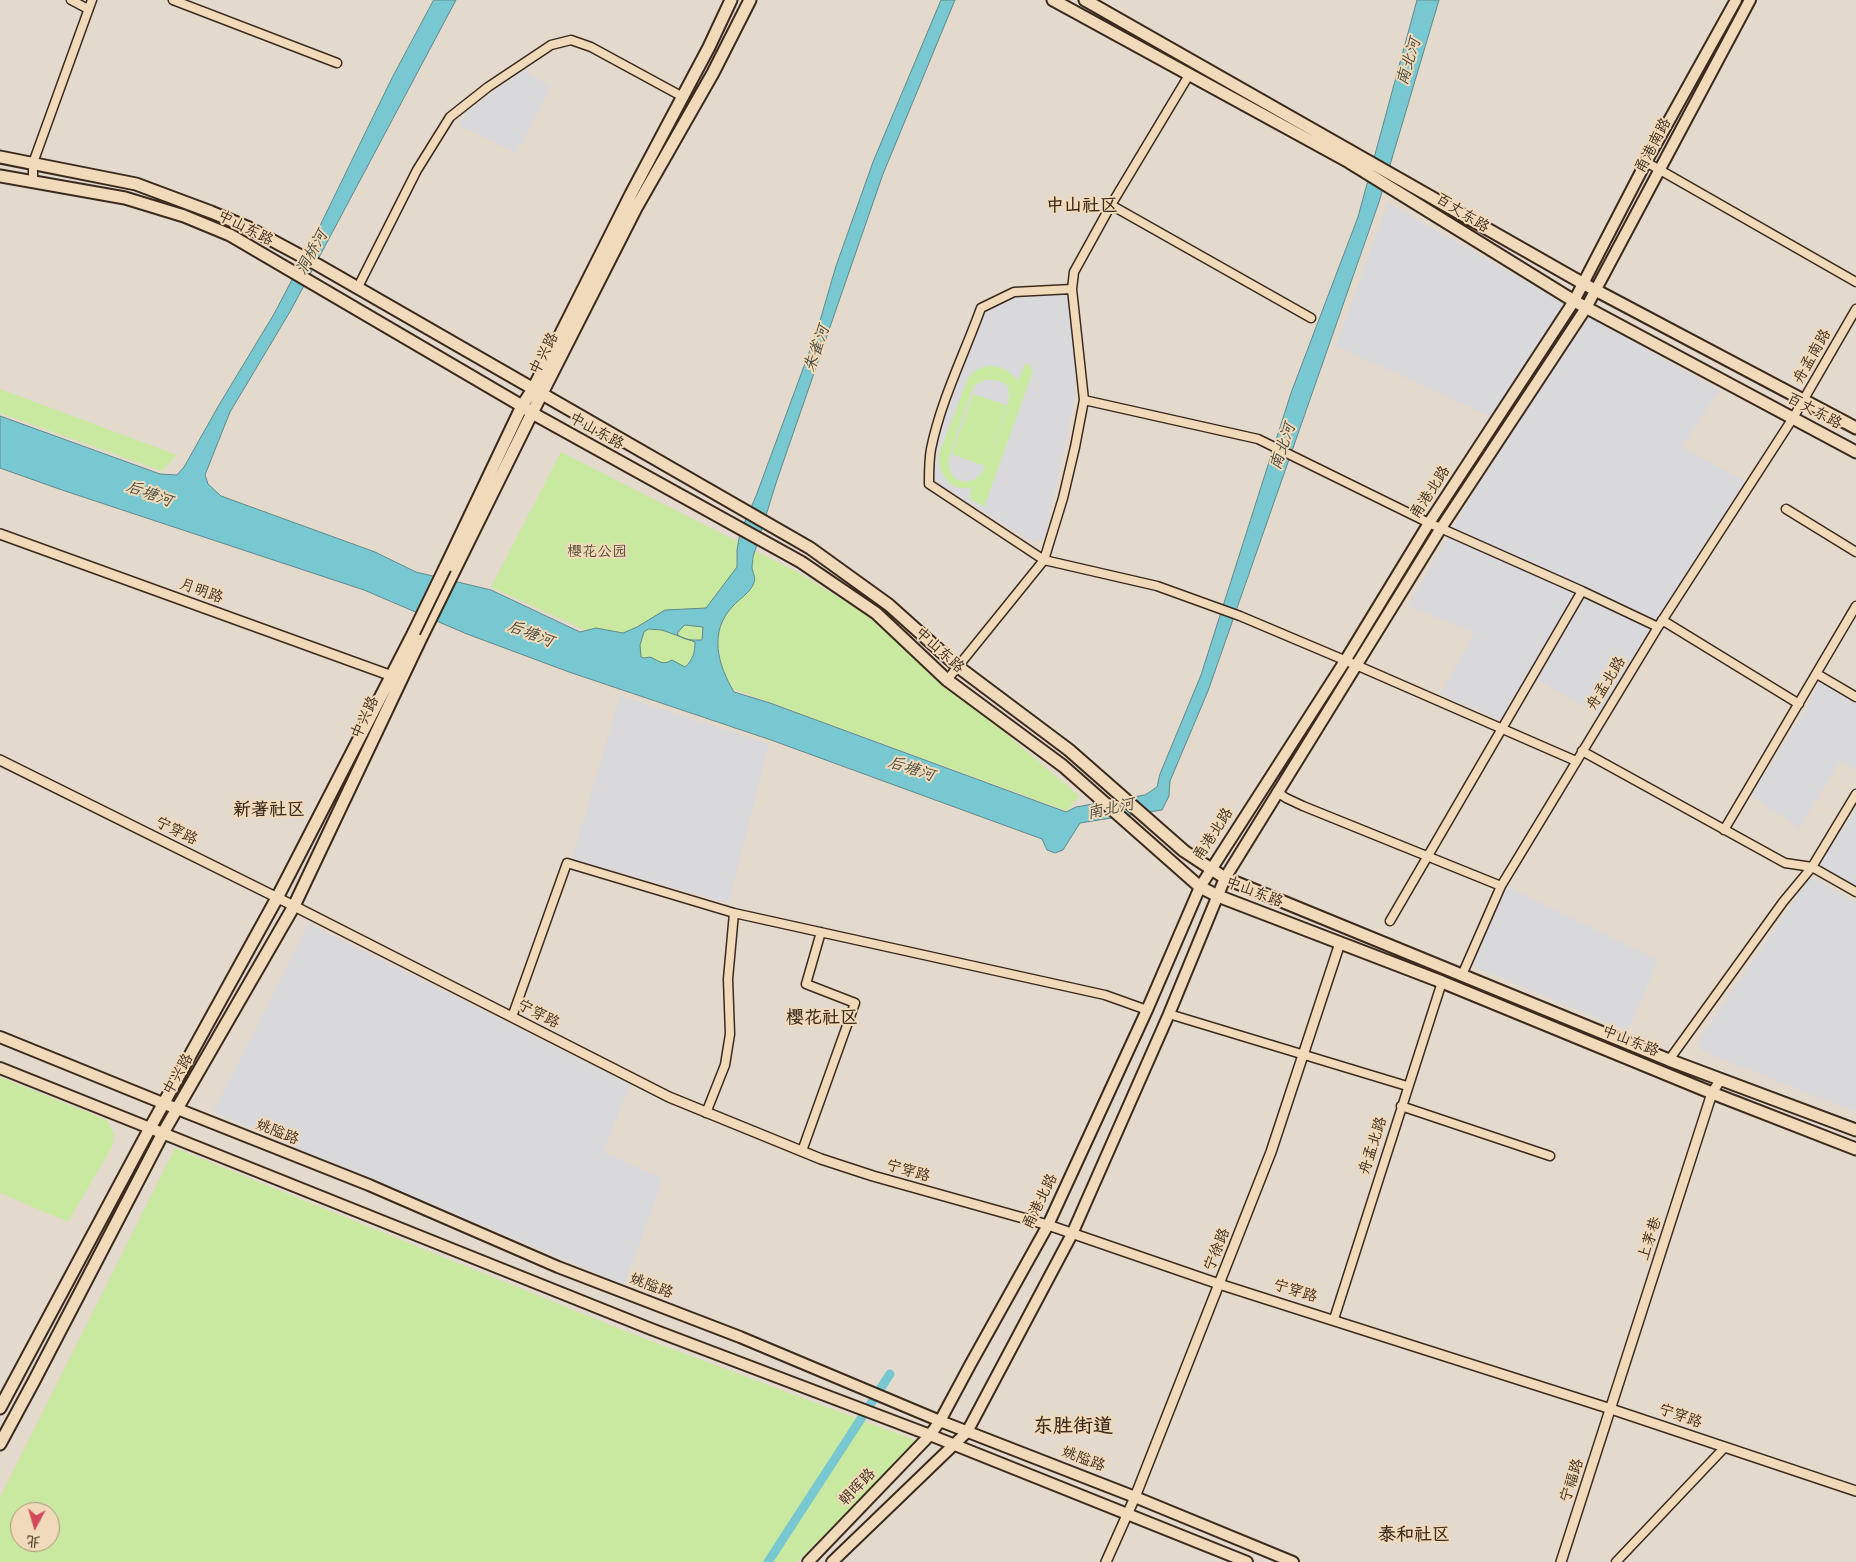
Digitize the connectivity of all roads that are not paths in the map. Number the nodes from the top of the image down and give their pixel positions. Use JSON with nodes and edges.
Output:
{"nodes":[{"id":1,"x":71,"y":0,"type":"edge"},
{"id":2,"x":92,"y":0,"type":"edge"},
{"id":3,"x":173,"y":0,"type":"edge"},
{"id":4,"x":731,"y":0,"type":"edge"},
{"id":5,"x":750,"y":0,"type":"edge"},
{"id":6,"x":1053,"y":0,"type":"edge"},
{"id":7,"x":1085,"y":0,"type":"edge"},
{"id":8,"x":1736,"y":0,"type":"edge"},
{"id":9,"x":1750,"y":0,"type":"edge"},
{"id":10,"x":88,"y":9,"type":"junction"},
{"id":11,"x":337,"y":63,"type":"dead end"},
{"id":12,"x":1189,"y":75,"type":"junction"},
{"id":13,"x":682,"y":97,"type":"junction"},
{"id":14,"x":0,"y":157,"type":"edge"},
{"id":15,"x":1646,"y":162,"type":"junction"},
{"id":16,"x":33,"y":163,"type":"junction"},
{"id":17,"x":1659,"y":170,"type":"junction"},
{"id":18,"x":0,"y":176,"type":"edge"},
{"id":19,"x":33,"y":181,"type":"junction"},
{"id":20,"x":1111,"y":205,"type":"junction"},
{"id":21,"x":1856,"y":282,"type":"edge"},
{"id":22,"x":1584,"y":284,"type":"junction"},
{"id":23,"x":358,"y":287,"type":"junction"},
{"id":24,"x":1072,"y":289,"type":"junction"},
{"id":25,"x":1596,"y":289,"type":"junction"},
{"id":26,"x":1574,"y":301,"type":"junction"},
{"id":27,"x":1586,"y":308,"type":"junction"},
{"id":28,"x":1856,"y":309,"type":"edge"},
{"id":29,"x":1311,"y":318,"type":"dead end"},
{"id":30,"x":538,"y":391,"type":"junction"},
{"id":31,"x":1084,"y":400,"type":"junction"},
{"id":32,"x":1804,"y":400,"type":"junction"},
{"id":33,"x":522,"y":406,"type":"junction"},
{"id":34,"x":532,"y":413,"type":"junction"},
{"id":35,"x":1793,"y":418,"type":"junction"},
{"id":36,"x":1856,"y":428,"type":"edge"},
{"id":37,"x":1856,"y":452,"type":"edge"},
{"id":38,"x":1786,"y":509,"type":"dead end"},
{"id":39,"x":1429,"y":523,"type":"junction"},
{"id":40,"x":1441,"y":528,"type":"junction"},
{"id":41,"x":0,"y":534,"type":"edge"},
{"id":42,"x":1856,"y":552,"type":"edge"},
{"id":43,"x":1044,"y":560,"type":"junction"},
{"id":44,"x":450,"y":570,"type":"junction"},
{"id":45,"x":1582,"y":590,"type":"junction"},
{"id":46,"x":1856,"y":606,"type":"edge"},
{"id":47,"x":1660,"y":624,"type":"junction"},
{"id":48,"x":418,"y":635,"type":"junction"},
{"id":49,"x":1345,"y":661,"type":"junction"},
{"id":50,"x":1356,"y":665,"type":"junction"},
{"id":51,"x":957,"y":666,"type":"junction"},
{"id":52,"x":1817,"y":674,"type":"junction"},
{"id":53,"x":392,"y":676,"type":"junction"},
{"id":54,"x":947,"y":680,"type":"junction"},
{"id":55,"x":1856,"y":697,"type":"edge"},
{"id":56,"x":1799,"y":704,"type":"junction"},
{"id":57,"x":1502,"y":728,"type":"junction"},
{"id":58,"x":1582,"y":751,"type":"junction"},
{"id":59,"x":0,"y":760,"type":"edge"},
{"id":60,"x":1576,"y":760,"type":"junction"},
{"id":61,"x":1278,"y":792,"type":"junction"},
{"id":62,"x":1856,"y":794,"type":"edge"},
{"id":63,"x":1724,"y":830,"type":"junction"},
{"id":64,"x":1428,"y":856,"type":"junction"},
{"id":65,"x":1812,"y":867,"type":"junction"},
{"id":66,"x":1210,"y":868,"type":"junction"},
{"id":67,"x":1225,"y":878,"type":"junction"},
{"id":68,"x":1501,"y":886,"type":"junction"},
{"id":69,"x":1200,"y":887,"type":"junction"},
{"id":70,"x":1856,"y":892,"type":"edge"},
{"id":71,"x":1218,"y":896,"type":"junction"},
{"id":72,"x":278,"y":898,"type":"junction"},
{"id":73,"x":294,"y":906,"type":"junction"},
{"id":74,"x":734,"y":913,"type":"junction"},
{"id":75,"x":1390,"y":921,"type":"dead end"},
{"id":76,"x":821,"y":932,"type":"junction"},
{"id":77,"x":1340,"y":943,"type":"junction"},
{"id":78,"x":1462,"y":974,"type":"junction"},
{"id":79,"x":1442,"y":982,"type":"junction"},
{"id":80,"x":1147,"y":1010,"type":"junction"},
{"id":81,"x":1169,"y":1014,"type":"junction"},
{"id":82,"x":512,"y":1017,"type":"junction"},
{"id":83,"x":0,"y":1037,"type":"edge"},
{"id":84,"x":1303,"y":1054,"type":"junction"},
{"id":85,"x":1670,"y":1060,"type":"junction"},
{"id":86,"x":0,"y":1068,"type":"edge"},
{"id":87,"x":1721,"y":1080,"type":"junction"},
{"id":88,"x":1407,"y":1086,"type":"junction"},
{"id":89,"x":1712,"y":1093,"type":"junction"},
{"id":90,"x":165,"y":1104,"type":"junction"},
{"id":91,"x":1401,"y":1106,"type":"junction"},
{"id":92,"x":177,"y":1109,"type":"junction"},
{"id":93,"x":706,"y":1113,"type":"junction"},
{"id":94,"x":150,"y":1128,"type":"junction"},
{"id":95,"x":1856,"y":1130,"type":"edge"},
{"id":96,"x":163,"y":1133,"type":"junction"},
{"id":97,"x":1856,"y":1149,"type":"edge"},
{"id":98,"x":802,"y":1151,"type":"junction"},
{"id":99,"x":1550,"y":1156,"type":"dead end"},
{"id":100,"x":1048,"y":1225,"type":"junction"},
{"id":101,"x":1072,"y":1234,"type":"junction"},
{"id":102,"x":1219,"y":1284,"type":"junction"},
{"id":103,"x":1334,"y":1319,"type":"junction"},
{"id":104,"x":0,"y":1408,"type":"edge"},
{"id":105,"x":1611,"y":1408,"type":"junction"},
{"id":106,"x":940,"y":1422,"type":"junction"},
{"id":107,"x":967,"y":1432,"type":"junction"},
{"id":108,"x":930,"y":1435,"type":"junction"},
{"id":109,"x":0,"y":1444,"type":"edge"},
{"id":110,"x":955,"y":1445,"type":"junction"},
{"id":111,"x":1725,"y":1447,"type":"junction"},
{"id":112,"x":1856,"y":1491,"type":"edge"},
{"id":113,"x":1136,"y":1497,"type":"junction"},
{"id":114,"x":1128,"y":1514,"type":"junction"},
{"id":115,"x":808,"y":1562,"type":"edge"},
{"id":116,"x":832,"y":1562,"type":"edge"},
{"id":117,"x":1106,"y":1562,"type":"edge"},
{"id":118,"x":1246,"y":1562,"type":"edge"},
{"id":119,"x":1293,"y":1562,"type":"edge"},
{"id":120,"x":1561,"y":1562,"type":"edge"},
{"id":121,"x":1616,"y":1562,"type":"edge"}],
"edges":[{"from":1,"to":10,"type":"street"},
{"from":2,"to":10,"type":"street"},
{"from":3,"to":11,"type":"street"},
{"from":4,"to":13,"type":"main road","name":"中兴路"},
{"from":5,"to":30,"type":"main road","name":"中兴路"},
{"from":6,"to":12,"type":"main road","name":"百丈东路"},
{"from":7,"to":22,"type":"main road","name":"百丈东路"},
{"from":8,"to":15,"type":"main road","name":"甬港南路"},
{"from":9,"to":17,"type":"main road","name":"甬港南路"},
{"from":10,"to":16,"type":"street"},
{"from":12,"to":20,"type":"street"},
{"from":12,"to":26,"type":"main road","name":"百丈东路"},
{"from":13,"to":23,"type":"street"},
{"from":13,"to":30,"type":"main road","name":"中兴路"},
{"from":14,"to":16,"type":"main road","name":"中山东路"},
{"from":15,"to":17,"type":"street"},
{"from":15,"to":22,"type":"main road","name":"甬港南路"},
{"from":16,"to":19,"type":"street"},
{"from":16,"to":23,"type":"main road","name":"中山东路"},
{"from":17,"to":21,"type":"street"},
{"from":17,"to":25,"type":"main road","name":"甬港南路"},
{"from":18,"to":19,"type":"main road","name":"中山东路"},
{"from":19,"to":33,"type":"main road","name":"中山东路"},
{"from":20,"to":24,"type":"street"},
{"from":20,"to":29,"type":"street"},
{"from":22,"to":25,"type":"main road","name":"百丈东路"},
{"from":22,"to":26,"type":"main road","name":"甬港北路"},
{"from":23,"to":30,"type":"main road","name":"中山东路"},
{"from":24,"to":31,"type":"street"},
{"from":24,"to":43,"type":"street"},
{"from":25,"to":27,"type":"main road","name":"甬港南路"},
{"from":25,"to":32,"type":"main road","name":"百丈东路"},
{"from":26,"to":27,"type":"main road","name":"百丈东路"},
{"from":26,"to":39,"type":"main road","name":"甬港北路"},
{"from":27,"to":35,"type":"main road","name":"百丈东路"},
{"from":27,"to":40,"type":"main road","name":"甬港北路"},
{"from":28,"to":32,"type":"street","name":"舟孟南路"},
{"from":30,"to":33,"type":"main road","name":"中兴路"},
{"from":30,"to":34,"type":"main road","name":"中兴路"},
{"from":30,"to":51,"type":"main road","name":"中山东路"},
{"from":31,"to":39,"type":"street"},
{"from":31,"to":43,"type":"street"},
{"from":32,"to":35,"type":"street","name":"舟孟南路"},
{"from":32,"to":36,"type":"main road","name":"百丈东路"},
{"from":33,"to":34,"type":"main road","name":"中山东路"},
{"from":33,"to":44,"type":"main road","name":"中兴路"},
{"from":34,"to":44,"type":"main road","name":"中兴路"},
{"from":34,"to":54,"type":"main road","name":"中山东路"},
{"from":35,"to":37,"type":"main road","name":"百丈东路"},
{"from":35,"to":47,"type":"street","name":"舟孟北路"},
{"from":38,"to":42,"type":"street"},
{"from":39,"to":40,"type":"street"},
{"from":39,"to":49,"type":"main road","name":"甬港北路"},
{"from":40,"to":45,"type":"street"},
{"from":40,"to":50,"type":"main road","name":"甬港北路"},
{"from":41,"to":53,"type":"street","name":"月明路"},
{"from":43,"to":49,"type":"street"},
{"from":43,"to":51,"type":"street"},
{"from":44,"to":48,"type":"main road","name":"中兴路","bridge":true},
{"from":45,"to":47,"type":"street"},
{"from":45,"to":57,"type":"street"},
{"from":46,"to":52,"type":"street"},
{"from":47,"to":56,"type":"street"},
{"from":47,"to":58,"type":"street","name":"舟孟北路"},
{"from":48,"to":53,"type":"main road","name":"中兴路"},
{"from":48,"to":73,"type":"main road","name":"中兴路"},
{"from":49,"to":50,"type":"street"},
{"from":49,"to":66,"type":"main road","name":"甬港北路"},
{"from":50,"to":57,"type":"street"},
{"from":50,"to":61,"type":"main road","name":"甬港北路"},
{"from":51,"to":54,"type":"street"},
{"from":51,"to":66,"type":"main road","name":"中山东路"},
{"from":52,"to":55,"type":"street"},
{"from":52,"to":56,"type":"street"},
{"from":53,"to":72,"type":"main road","name":"中兴路"},
{"from":54,"to":69,"type":"main road","name":"中山东路"},
{"from":56,"to":63,"type":"street"},
{"from":57,"to":60,"type":"street"},
{"from":57,"to":64,"type":"street"},
{"from":58,"to":60,"type":"street","name":"舟孟北路"},
{"from":58,"to":63,"type":"street"},
{"from":59,"to":72,"type":"street","name":"宁穿路"},
{"from":60,"to":68,"type":"street","name":"舟孟北路"},
{"from":61,"to":64,"type":"street"},
{"from":61,"to":67,"type":"main road","name":"甬港北路"},
{"from":62,"to":65,"type":"street"},
{"from":63,"to":65,"type":"street"},
{"from":64,"to":68,"type":"street"},
{"from":64,"to":75,"type":"street"},
{"from":65,"to":70,"type":"street"},
{"from":65,"to":85,"type":"street"},
{"from":66,"to":67,"type":"main road","name":"中山东路"},
{"from":66,"to":69,"type":"main road","name":"甬港北路"},
{"from":67,"to":71,"type":"main road","name":"甬港北路"},
{"from":67,"to":78,"type":"main road","name":"中山东路"},
{"from":68,"to":78,"type":"street","name":"舟孟北路"},
{"from":69,"to":71,"type":"main road","name":"中山东路"},
{"from":69,"to":80,"type":"main road","name":"甬港北路"},
{"from":71,"to":77,"type":"main road","name":"中山东路"},
{"from":71,"to":81,"type":"main road","name":"甬港北路"},
{"from":72,"to":73,"type":"street","name":"宁穿路"},
{"from":72,"to":90,"type":"main road","name":"中兴路"},
{"from":73,"to":82,"type":"street","name":"宁穿路"},
{"from":73,"to":92,"type":"main road","name":"中兴路"},
{"from":74,"to":76,"type":"street"},
{"from":74,"to":82,"type":"street"},
{"from":74,"to":93,"type":"street"},
{"from":76,"to":80,"type":"street"},
{"from":76,"to":98,"type":"street"},
{"from":77,"to":79,"type":"main road","name":"中山东路"},
{"from":77,"to":84,"type":"street","name":"宁徐路"},
{"from":78,"to":85,"type":"main road","name":"中山东路"},
{"from":79,"to":88,"type":"street","name":"舟孟北路"},
{"from":79,"to":89,"type":"main road","name":"中山东路"},
{"from":80,"to":100,"type":"main road","name":"甬港北路"},
{"from":81,"to":84,"type":"street"},
{"from":81,"to":101,"type":"main road","name":"甬港北路"},
{"from":82,"to":93,"type":"street","name":"宁穿路"},
{"from":83,"to":90,"type":"main road","name":"姚隘路"},
{"from":84,"to":88,"type":"street"},
{"from":84,"to":102,"type":"street","name":"宁徐路"},
{"from":85,"to":87,"type":"main road","name":"中山东路"},
{"from":86,"to":94,"type":"main road"},
{"from":87,"to":89,"type":"street","name":"上茅巷"},
{"from":87,"to":95,"type":"main road","name":"中山东路"},
{"from":88,"to":91,"type":"street","name":"舟孟北路"},
{"from":89,"to":97,"type":"main road","name":"中山东路"},
{"from":89,"to":105,"type":"street","name":"上茅巷"},
{"from":90,"to":92,"type":"main road","name":"姚隘路"},
{"from":90,"to":94,"type":"main road","name":"中兴路"},
{"from":91,"to":99,"type":"street"},
{"from":91,"to":103,"type":"street","name":"舟孟北路"},
{"from":92,"to":96,"type":"main road","name":"中兴路"},
{"from":92,"to":106,"type":"main road","name":"姚隘路"},
{"from":93,"to":98,"type":"street","name":"宁穿路"},
{"from":94,"to":96,"type":"main road"},
{"from":94,"to":104,"type":"main road","name":"中兴路"},
{"from":96,"to":108,"type":"main road"},
{"from":96,"to":109,"type":"main road","name":"中兴路"},
{"from":98,"to":100,"type":"street","name":"宁穿路"},
{"from":100,"to":101,"type":"street","name":"宁穿路"},
{"from":100,"to":106,"type":"main road","name":"甬港北路"},
{"from":101,"to":102,"type":"street","name":"宁穿路"},
{"from":101,"to":107,"type":"main road","name":"甬港北路"},
{"from":102,"to":103,"type":"street","name":"宁穿路"},
{"from":102,"to":113,"type":"street","name":"宁徐路"},
{"from":103,"to":105,"type":"street","name":"宁穿路"},
{"from":105,"to":111,"type":"street","name":"宁穿路"},
{"from":105,"to":120,"type":"street","name":"宁福路"},
{"from":106,"to":107,"type":"main road","name":"姚隘路"},
{"from":106,"to":108,"type":"main road","name":"甬港北路"},
{"from":107,"to":110,"type":"main road","name":"甬港北路"},
{"from":107,"to":113,"type":"main road","name":"姚隘路"},
{"from":108,"to":110,"type":"main road"},
{"from":108,"to":115,"type":"main road","name":"朝晖路"},
{"from":110,"to":114,"type":"main road"},
{"from":110,"to":116,"type":"main road"},
{"from":111,"to":112,"type":"street","name":"宁穿路"},
{"from":111,"to":121,"type":"street"},
{"from":113,"to":114,"type":"street","name":"宁徐路"},
{"from":113,"to":119,"type":"main road","name":"姚隘路"},
{"from":114,"to":117,"type":"street","name":"宁徐路"},
{"from":114,"to":118,"type":"main road"}]}
